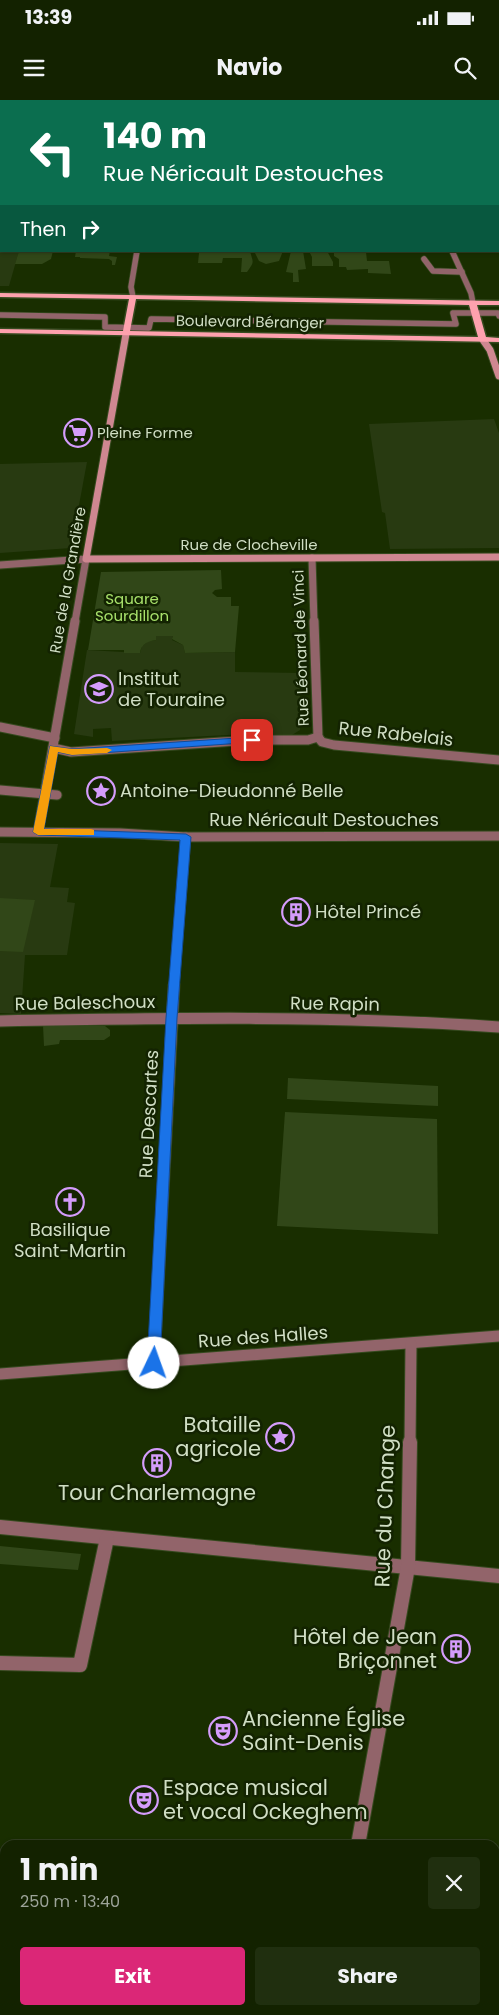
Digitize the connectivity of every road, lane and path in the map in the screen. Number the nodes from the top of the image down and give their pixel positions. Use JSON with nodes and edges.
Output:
{"nodes":[{"id":1,"x":137,"y":252,"type":"edge"},
{"id":2,"x":452,"y":252,"type":"edge"},
{"id":3,"x":424,"y":259,"type":"dead end"},
{"id":4,"x":462,"y":272,"type":"junction"},
{"id":5,"x":0,"y":295,"type":"edge"},
{"id":6,"x":132,"y":297,"type":"junction"},
{"id":7,"x":473,"y":303,"type":"junction"},
{"id":8,"x":499,"y":303,"type":"edge"},
{"id":9,"x":474,"y":313,"type":"junction"},
{"id":10,"x":0,"y":315,"type":"edge"},
{"id":11,"x":499,"y":316,"type":"edge"},
{"id":12,"x":126,"y":330,"type":"junction"},
{"id":13,"x":0,"y":331,"type":"edge"},
{"id":14,"x":483,"y":340,"type":"junction"},
{"id":15,"x":499,"y":340,"type":"edge"},
{"id":16,"x":499,"y":376,"type":"edge"},
{"id":17,"x":312,"y":558,"type":"junction"},
{"id":18,"x":499,"y":558,"type":"edge"},
{"id":19,"x":86,"y":559,"type":"junction"},
{"id":20,"x":0,"y":565,"type":"edge"},
{"id":21,"x":0,"y":727,"type":"edge"},
{"id":22,"x":318,"y":737,"type":"junction"},
{"id":23,"x":55,"y":738,"type":"junction"},
{"id":24,"x":54,"y":748,"type":"junction"},
{"id":25,"x":499,"y":760,"type":"edge"},
{"id":26,"x":0,"y":790,"type":"edge"},
{"id":27,"x":58,"y":795,"type":"dead end"},
{"id":28,"x":45,"y":796,"type":"junction"},
{"id":29,"x":0,"y":832,"type":"edge"},
{"id":30,"x":38,"y":832,"type":"junction"},
{"id":31,"x":499,"y":836,"type":"edge"},
{"id":32,"x":186,"y":837,"type":"junction"},
{"id":33,"x":171,"y":1018,"type":"junction"},
{"id":34,"x":0,"y":1021,"type":"edge"},
{"id":35,"x":499,"y":1027,"type":"edge"},
{"id":36,"x":499,"y":1336,"type":"edge"},
{"id":37,"x":411,"y":1344,"type":"junction"},
{"id":38,"x":154,"y":1363,"type":"junction"},
{"id":39,"x":0,"y":1374,"type":"edge"},
{"id":40,"x":0,"y":1528,"type":"edge"},
{"id":41,"x":107,"y":1538,"type":"junction"},
{"id":42,"x":408,"y":1567,"type":"junction"},
{"id":43,"x":499,"y":1576,"type":"edge"},
{"id":44,"x":0,"y":1663,"type":"edge"},
{"id":45,"x":359,"y":1840,"type":"edge"}],
"edges":[{"from":1,"to":6,"type":"street"},
{"from":2,"to":4,"type":"street"},
{"from":3,"to":4,"type":"street"},
{"from":4,"to":7,"type":"street"},
{"from":5,"to":6,"type":"main road","name":"Boulevard Béranger"},
{"from":6,"to":7,"type":"main road","name":"Boulevard Béranger"},
{"from":6,"to":12,"type":"main road"},
{"from":7,"to":8,"type":"main road","name":"Boulevard Béranger"},
{"from":7,"to":9,"type":"main road"},
{"from":9,"to":11,"type":"street"},
{"from":9,"to":12,"type":"street"},
{"from":9,"to":14,"type":"main road"},
{"from":10,"to":12,"type":"street"},
{"from":12,"to":13,"type":"main road","name":"Boulevard Béranger"},
{"from":12,"to":14,"type":"main road","name":"Boulevard Béranger"},
{"from":12,"to":19,"type":"main road","name":"Rue de la Grandière"},
{"from":14,"to":15,"type":"main road","name":"Boulevard Béranger"},
{"from":14,"to":16,"type":"main road"},
{"from":17,"to":18,"type":"main road","name":"Rue de Clocheville"},
{"from":17,"to":19,"type":"main road","name":"Rue de Clocheville"},
{"from":17,"to":22,"type":"street","name":"Rue Léonard de Vinci"},
{"from":19,"to":20,"type":"street","name":"Rue de Clocheville"},
{"from":19,"to":23,"type":"street","name":"Rue de la Grandière"},
{"from":21,"to":23,"type":"street"},
{"from":22,"to":24,"type":"street","name":"Rue Rabelais"},
{"from":22,"to":25,"type":"street","name":"Rue Rabelais"},
{"from":23,"to":24,"type":"street","name":"Rue de la Grandière"},
{"from":24,"to":28,"type":"street","name":"Rue de la Grandière"},
{"from":26,"to":28,"type":"street"},
{"from":27,"to":28,"type":"street"},
{"from":28,"to":30,"type":"street","name":"Rue de la Grandière"},
{"from":29,"to":30,"type":"street","name":"Rue Néricault Destouches"},
{"from":30,"to":32,"type":"street","name":"Rue Néricault Destouches"},
{"from":31,"to":32,"type":"street","name":"Rue Néricault Destouches"},
{"from":32,"to":33,"type":"street","name":"Rue Descartes"},
{"from":33,"to":34,"type":"street","name":"Rue Baleschoux"},
{"from":33,"to":35,"type":"street","name":"Rue Rapin"},
{"from":33,"to":38,"type":"street","name":"Rue Descartes"},
{"from":36,"to":37,"type":"street","name":"Rue des Halles"},
{"from":37,"to":38,"type":"street","name":"Rue des Halles"},
{"from":37,"to":42,"type":"street","name":"Rue du Change"},
{"from":38,"to":39,"type":"street","name":"Rue des Halles"},
{"from":40,"to":41,"type":"street"},
{"from":41,"to":42,"type":"street"},
{"from":41,"to":44,"type":"street"},
{"from":42,"to":43,"type":"street"},
{"from":42,"to":45,"type":"street","name":"Rue du Change"}]}
